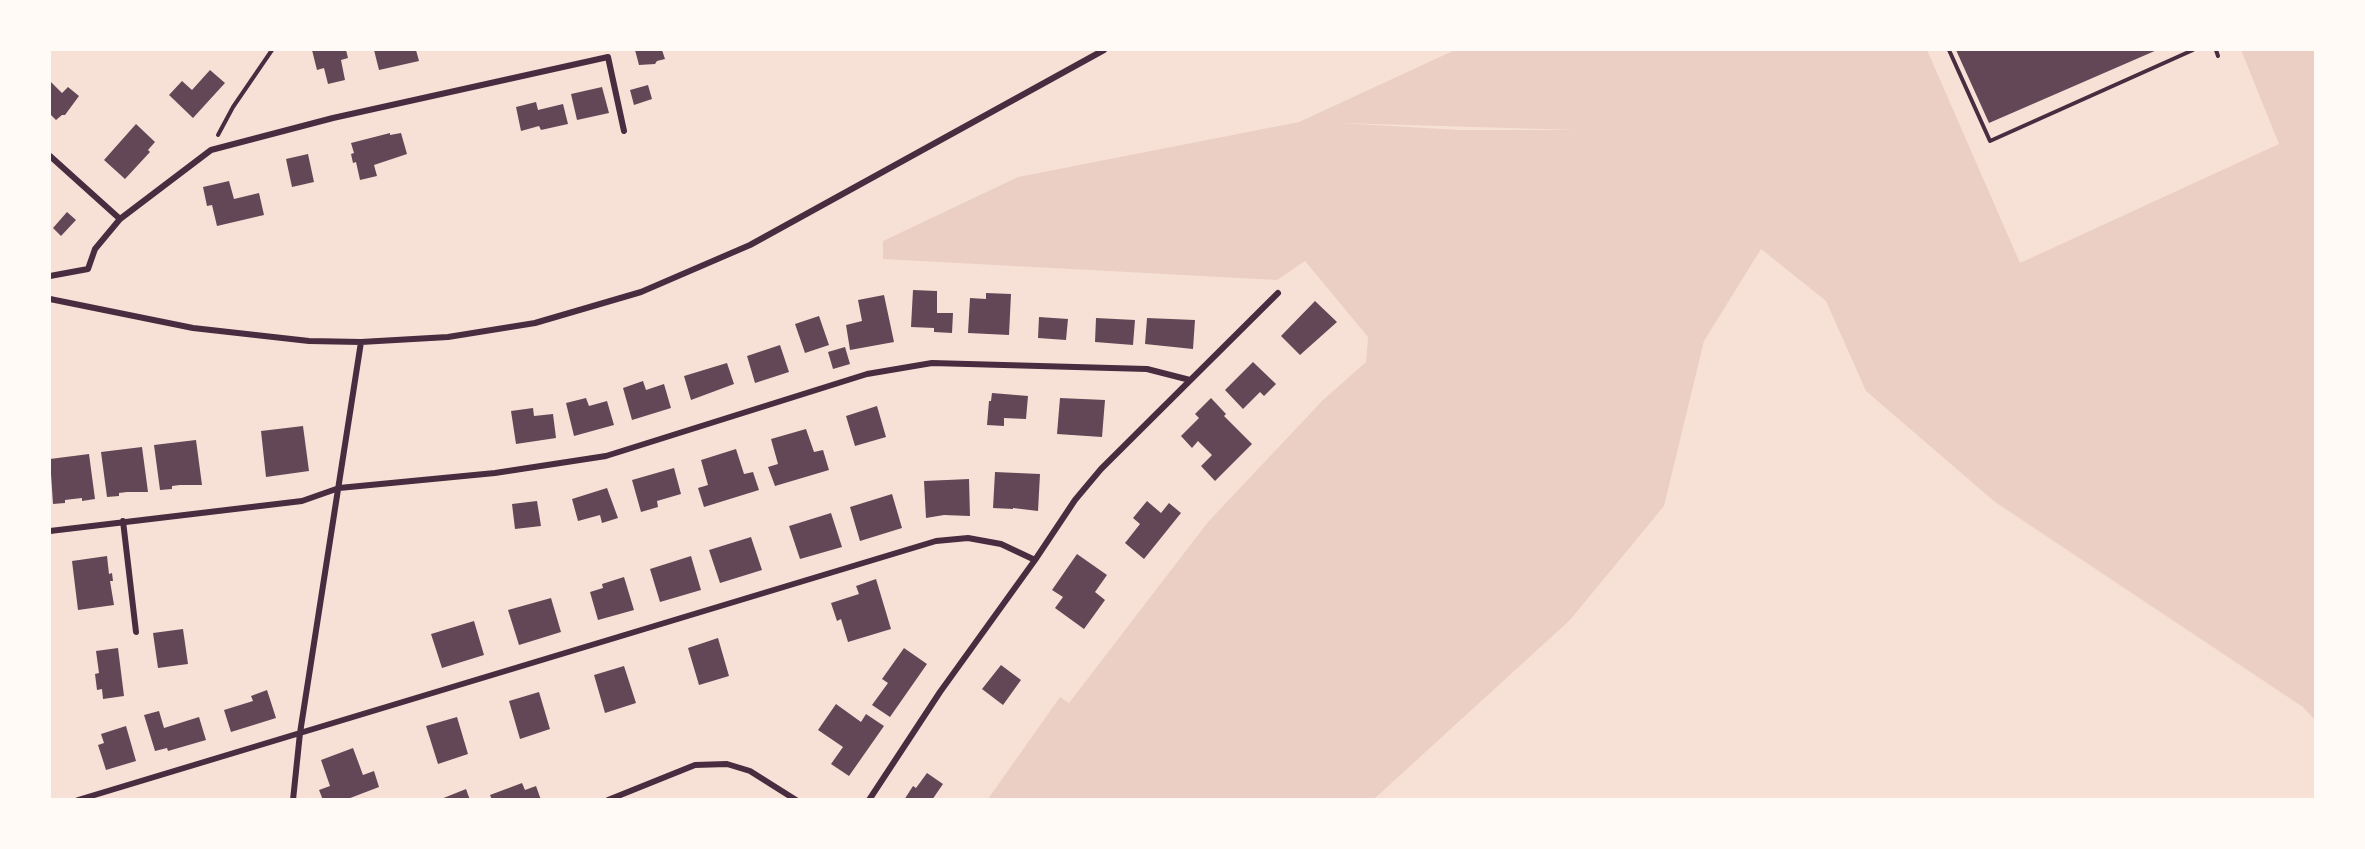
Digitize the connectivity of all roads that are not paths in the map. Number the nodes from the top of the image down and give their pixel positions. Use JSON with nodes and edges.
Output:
{"nodes":[{"id":1,"x":1104,"y":50,"type":"edge"},
{"id":2,"x":1949,"y":50,"type":"edge"},
{"id":3,"x":2193,"y":50,"type":"edge"},
{"id":4,"x":2216,"y":50,"type":"edge"},
{"id":5,"x":607,"y":53,"type":"edge"},
{"id":6,"x":2218,"y":56,"type":"dead end"},
{"id":7,"x":624,"y":131,"type":"dead end"},
{"id":8,"x":50,"y":156,"type":"edge"},
{"id":9,"x":120,"y":219,"type":"junction"},
{"id":10,"x":50,"y":276,"type":"edge"},
{"id":11,"x":1278,"y":294,"type":"dead end"},
{"id":12,"x":50,"y":299,"type":"edge"},
{"id":13,"x":361,"y":342,"type":"junction"},
{"id":14,"x":1190,"y":380,"type":"junction"},
{"id":15,"x":339,"y":488,"type":"junction"},
{"id":16,"x":123,"y":521,"type":"junction"},
{"id":17,"x":50,"y":531,"type":"edge"},
{"id":18,"x":1035,"y":560,"type":"junction"},
{"id":19,"x":136,"y":632,"type":"dead end"},
{"id":20,"x":300,"y":734,"type":"junction"},
{"id":21,"x":78,"y":800,"type":"edge"},
{"id":22,"x":293,"y":800,"type":"edge"},
{"id":23,"x":608,"y":800,"type":"edge"},
{"id":24,"x":796,"y":800,"type":"edge"},
{"id":25,"x":869,"y":800,"type":"edge"}],
"edges":[{"from":1,"to":13,"type":"street"},
{"from":2,"to":3,"type":"lane"},
{"from":4,"to":6,"type":"lane"},
{"from":5,"to":7,"type":"street"},
{"from":5,"to":9,"type":"street"},
{"from":8,"to":9,"type":"street"},
{"from":9,"to":10,"type":"street"},
{"from":11,"to":14,"type":"street"},
{"from":12,"to":13,"type":"street"},
{"from":13,"to":15,"type":"street"},
{"from":14,"to":15,"type":"street"},
{"from":14,"to":18,"type":"street"},
{"from":15,"to":16,"type":"street"},
{"from":15,"to":20,"type":"street"},
{"from":16,"to":17,"type":"street"},
{"from":16,"to":19,"type":"street"},
{"from":18,"to":20,"type":"street"},
{"from":18,"to":25,"type":"street"},
{"from":20,"to":21,"type":"street"},
{"from":20,"to":22,"type":"street"},
{"from":23,"to":24,"type":"street"}]}
